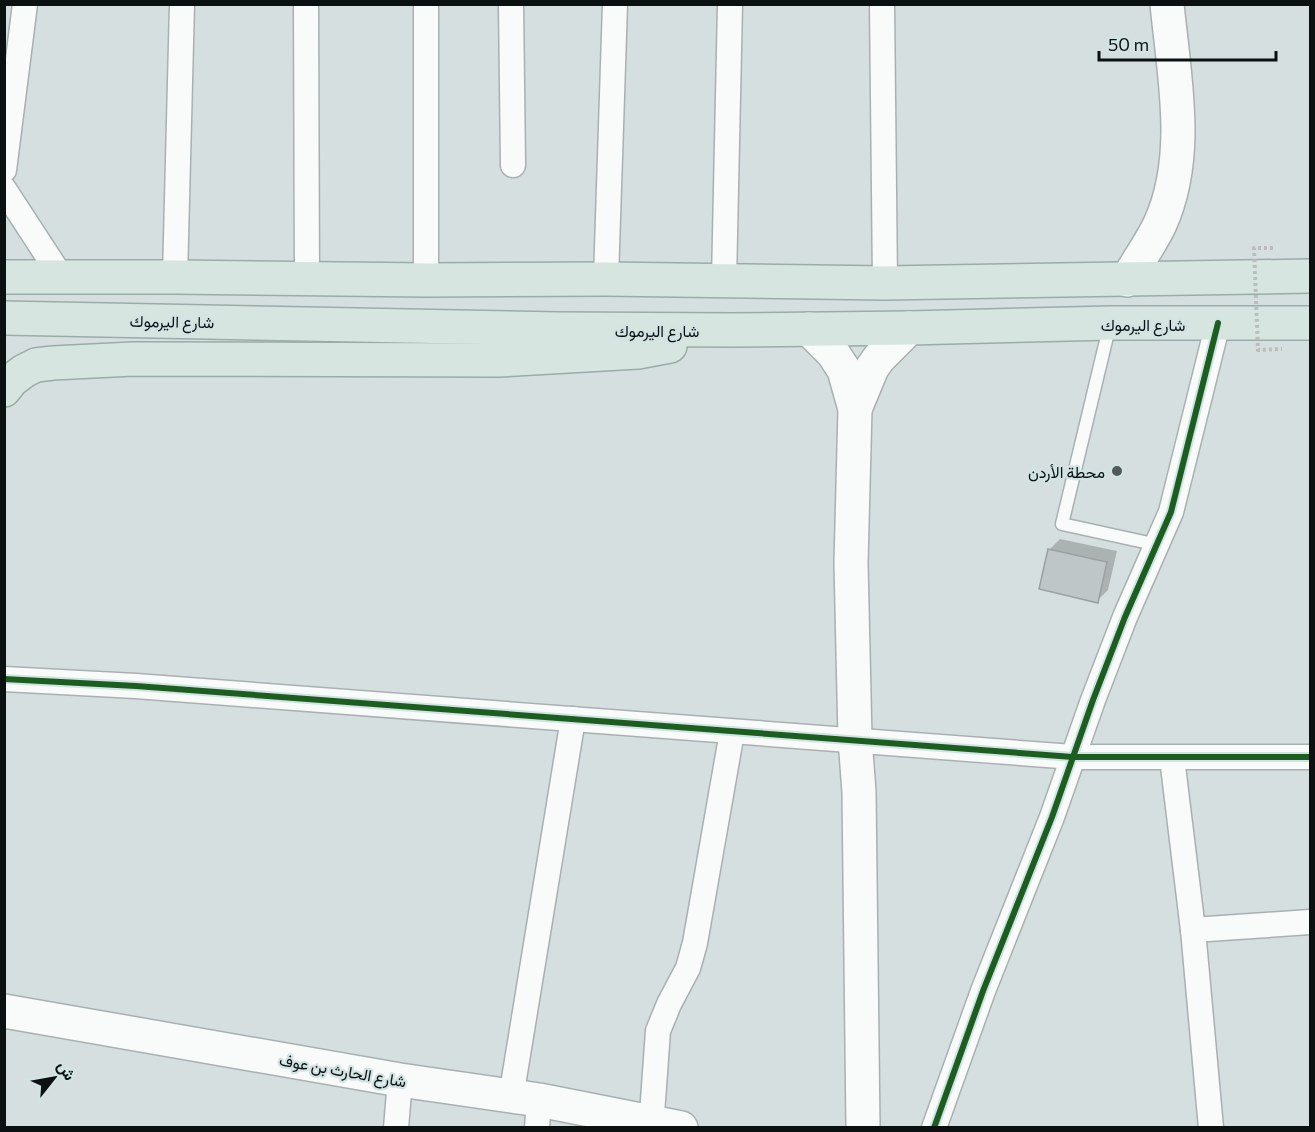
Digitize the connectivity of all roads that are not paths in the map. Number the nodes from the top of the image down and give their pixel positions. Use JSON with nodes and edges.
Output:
{"nodes":[{"id":1,"x":25,"y":4,"type":"edge"},
{"id":2,"x":182,"y":4,"type":"edge"},
{"id":3,"x":306,"y":4,"type":"edge"},
{"id":4,"x":426,"y":4,"type":"edge"},
{"id":5,"x":511,"y":4,"type":"edge"},
{"id":6,"x":615,"y":4,"type":"edge"},
{"id":7,"x":730,"y":4,"type":"edge"},
{"id":8,"x":882,"y":4,"type":"edge"},
{"id":9,"x":1167,"y":4,"type":"edge"},
{"id":10,"x":513,"y":165,"type":"dead end"},
{"id":11,"x":4,"y":170,"type":"edge"},
{"id":12,"x":4,"y":189,"type":"edge"},
{"id":13,"x":1311,"y":276,"type":"edge"},
{"id":14,"x":4,"y":277,"type":"edge"},
{"id":15,"x":175,"y":277,"type":"junction"},
{"id":16,"x":62,"y":278,"type":"junction"},
{"id":17,"x":308,"y":279,"type":"junction"},
{"id":18,"x":606,"y":279,"type":"junction"},
{"id":19,"x":426,"y":280,"type":"junction"},
{"id":20,"x":1127,"y":280,"type":"junction"},
{"id":21,"x":724,"y":281,"type":"junction"},
{"id":22,"x":885,"y":283,"type":"junction"},
{"id":23,"x":4,"y":318,"type":"edge"},
{"id":24,"x":1111,"y":323,"type":"junction"},
{"id":25,"x":1218,"y":323,"type":"junction"},
{"id":26,"x":1311,"y":323,"type":"edge"},
{"id":27,"x":909,"y":328,"type":"junction"},
{"id":28,"x":809,"y":329,"type":"junction"},
{"id":29,"x":731,"y":330,"type":"junction"},
{"id":30,"x":4,"y":390,"type":"edge"},
{"id":31,"x":855,"y":409,"type":"junction"},
{"id":32,"x":1158,"y":545,"type":"junction"},
{"id":33,"x":4,"y":679,"type":"edge"},
{"id":34,"x":573,"y":719,"type":"junction"},
{"id":35,"x":732,"y":732,"type":"junction"},
{"id":36,"x":855,"y":740,"type":"junction"},
{"id":37,"x":1073,"y":757,"type":"junction"},
{"id":38,"x":1311,"y":757,"type":"edge"},
{"id":39,"x":1172,"y":758,"type":"junction"},
{"id":40,"x":1311,"y":922,"type":"edge"},
{"id":41,"x":1193,"y":930,"type":"junction"},
{"id":42,"x":4,"y":1011,"type":"edge"},
{"id":43,"x":400,"y":1080,"type":"junction"},
{"id":44,"x":529,"y":1108,"type":"edge"},
{"id":45,"x":661,"y":1126,"type":"edge"},
{"id":46,"x":396,"y":1128,"type":"edge"},
{"id":47,"x":863,"y":1128,"type":"edge"},
{"id":48,"x":934,"y":1128,"type":"edge"},
{"id":49,"x":1211,"y":1128,"type":"edge"}],
"edges":[{"from":1,"to":11,"type":"street"},
{"from":2,"to":15,"type":"street"},
{"from":3,"to":17,"type":"street"},
{"from":4,"to":19,"type":"street"},
{"from":5,"to":10,"type":"street"},
{"from":6,"to":18,"type":"street"},
{"from":7,"to":21,"type":"street"},
{"from":8,"to":22,"type":"street"},
{"from":9,"to":20,"type":"street"},
{"from":12,"to":16,"type":"street"},
{"from":13,"to":20,"type":"highway"},
{"from":14,"to":16,"type":"highway"},
{"from":15,"to":16,"type":"highway"},
{"from":15,"to":17,"type":"highway"},
{"from":17,"to":19,"type":"highway"},
{"from":18,"to":19,"type":"highway"},
{"from":18,"to":21,"type":"highway"},
{"from":20,"to":22,"type":"highway"},
{"from":21,"to":22,"type":"highway"},
{"from":23,"to":29,"type":"highway","name":"شارع اليرموك"},
{"from":24,"to":25,"type":"highway","name":"شارع اليرموك"},
{"from":24,"to":27,"type":"highway","name":"شارع اليرموك"},
{"from":24,"to":32,"type":"lane"},
{"from":25,"to":26,"type":"highway","name":"شارع اليرموك"},
{"from":25,"to":32,"type":"street"},
{"from":27,"to":28,"type":"highway","name":"شارع اليرموك"},
{"from":27,"to":31,"type":"street"},
{"from":28,"to":29,"type":"highway","name":"شارع اليرموك"},
{"from":28,"to":31,"type":"street"},
{"from":29,"to":30,"type":"highway"},
{"from":31,"to":36,"type":"street"},
{"from":32,"to":37,"type":"street"},
{"from":33,"to":34,"type":"street"},
{"from":34,"to":35,"type":"street"},
{"from":34,"to":44,"type":"street"},
{"from":35,"to":36,"type":"street"},
{"from":35,"to":45,"type":"street"},
{"from":36,"to":37,"type":"street"},
{"from":36,"to":47,"type":"street"},
{"from":37,"to":39,"type":"street"},
{"from":37,"to":48,"type":"street"},
{"from":38,"to":39,"type":"street"},
{"from":39,"to":41,"type":"street"},
{"from":40,"to":41,"type":"street"},
{"from":41,"to":49,"type":"street"},
{"from":42,"to":43,"type":"street","name":"شارع الحارث بن عوف"},
{"from":43,"to":44,"type":"street","name":"شارع الحارث بن عوف"},
{"from":43,"to":46,"type":"street"},
{"from":44,"to":45,"type":"street","name":"شارع الحارث بن عوف"}]}
